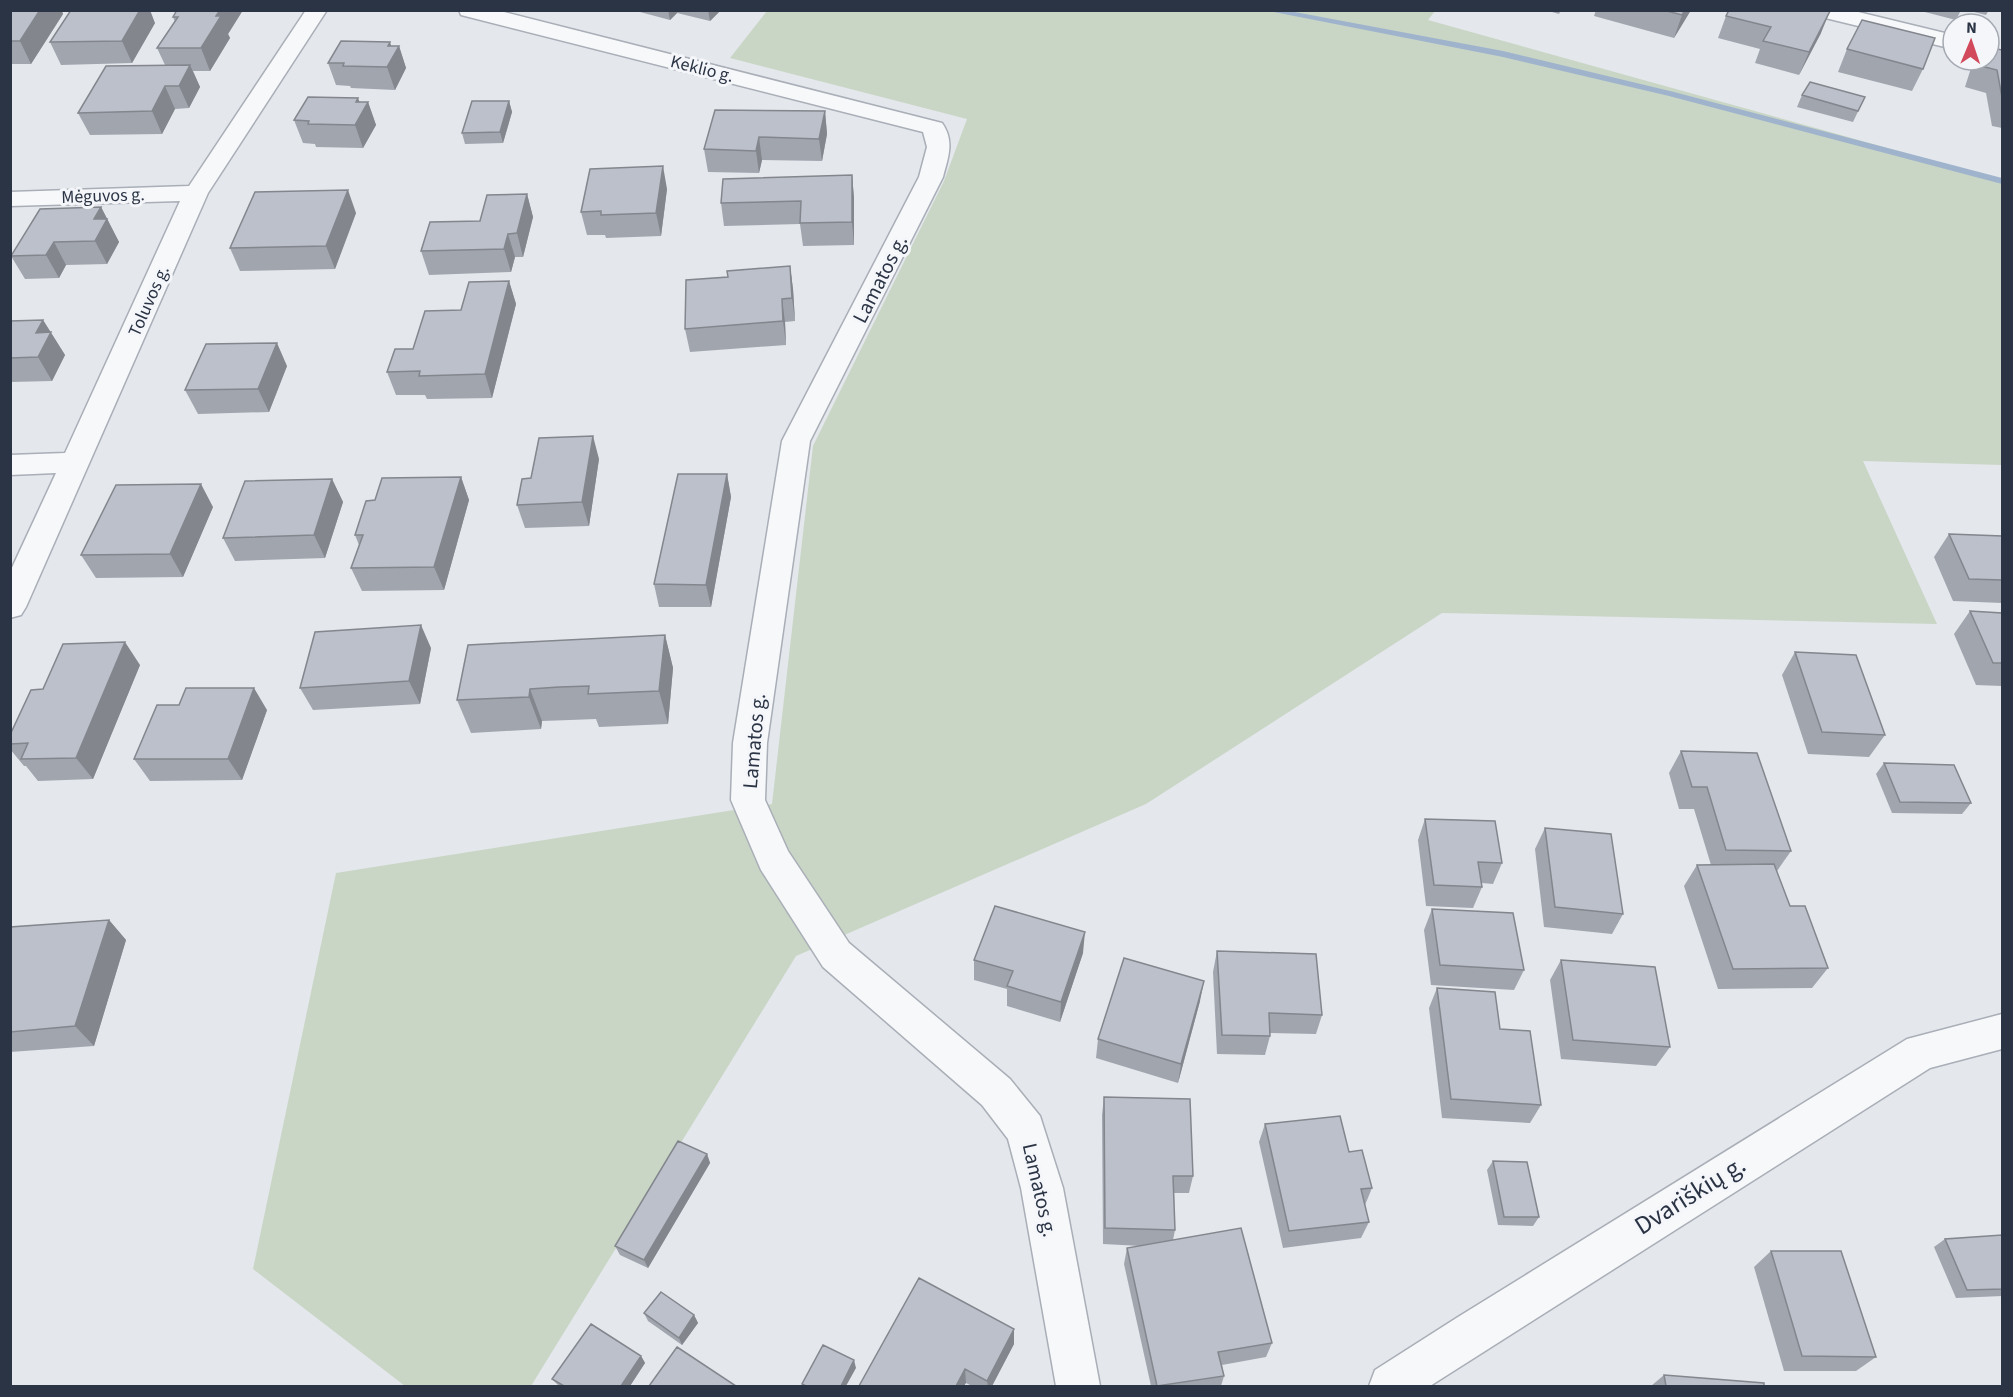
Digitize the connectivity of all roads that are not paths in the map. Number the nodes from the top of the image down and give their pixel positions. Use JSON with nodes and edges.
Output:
{"nodes":[{"id":1,"x":317,"y":10,"type":"edge"},
{"id":2,"x":469,"y":10,"type":"edge"},
{"id":3,"x":1821,"y":10,"type":"edge"},
{"id":4,"x":1941,"y":39,"type":"edge"},
{"id":5,"x":934,"y":128,"type":"joint"},
{"id":6,"x":196,"y":193,"type":"junction"},
{"id":7,"x":10,"y":199,"type":"edge"},
{"id":8,"x":77,"y":462,"type":"junction"},
{"id":9,"x":10,"y":465,"type":"edge"},
{"id":10,"x":10,"y":607,"type":"edge"},
{"id":11,"x":2002,"y":1032,"type":"edge"},
{"id":12,"x":1078,"y":1386,"type":"edge"},
{"id":13,"x":1391,"y":1386,"type":"edge"}],
"edges":[{"from":1,"to":6,"type":"street","name":"Toluvos g."},
{"from":2,"to":5,"type":"street","name":"Keklio g."},
{"from":3,"to":4,"type":"street"},
{"from":5,"to":12,"type":"street","name":"Lamatos g."},
{"from":6,"to":7,"type":"street","name":"Mėguvos g."},
{"from":6,"to":8,"type":"street","name":"Toluvos g."},
{"from":8,"to":9,"type":"street"},
{"from":8,"to":10,"type":"street","name":"Toluvos g."},
{"from":11,"to":13,"type":"street","name":"Dvariškių g."}]}
